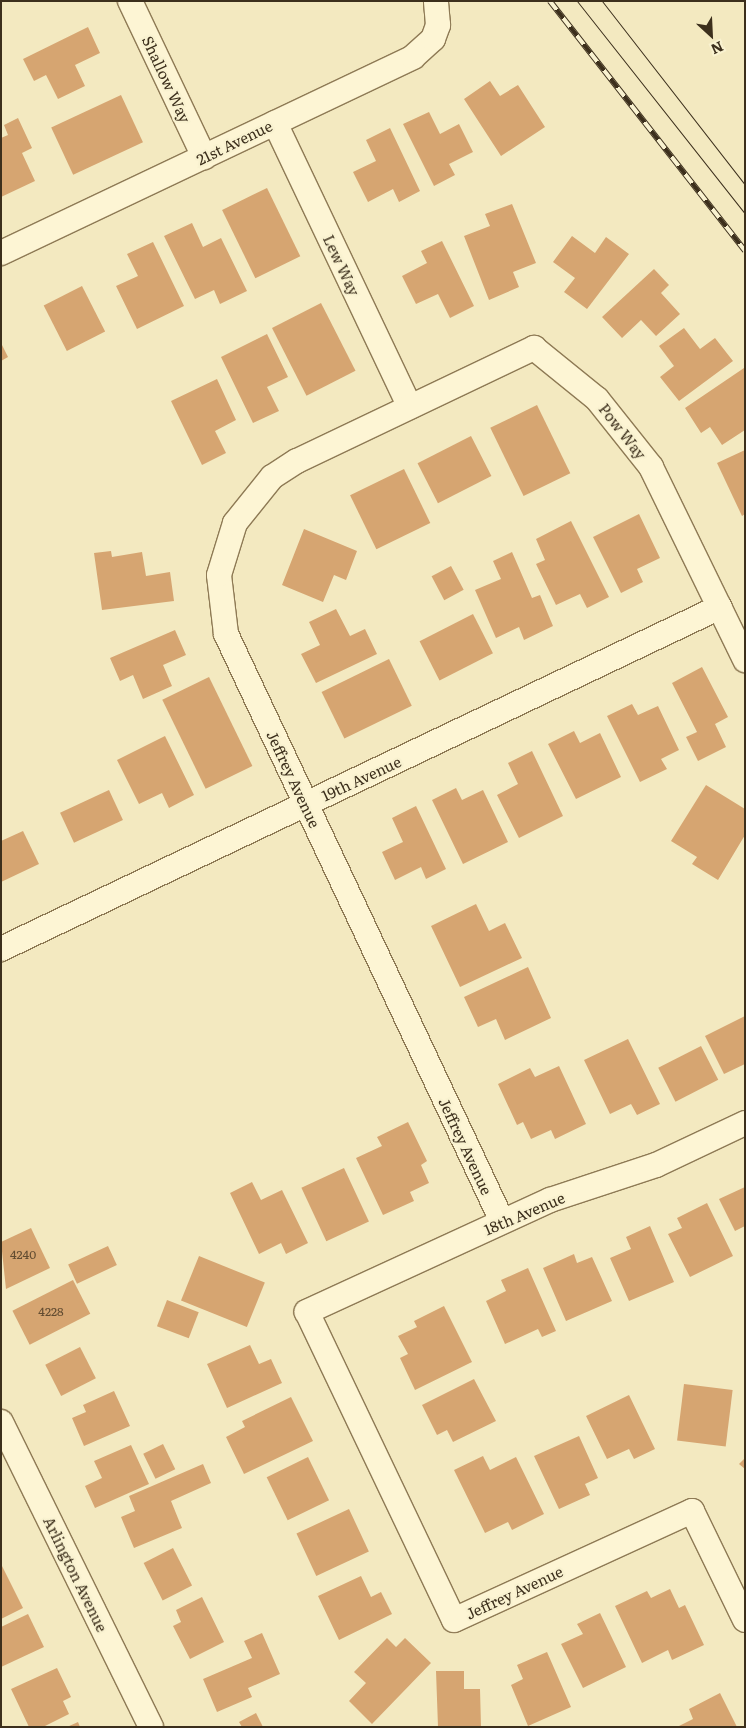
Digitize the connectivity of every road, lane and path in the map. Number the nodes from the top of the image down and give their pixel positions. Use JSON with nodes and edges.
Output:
{"nodes":[{"id":1,"x":130,"y":1,"type":"edge"},
{"id":2,"x":438,"y":4,"type":"edge"},
{"id":3,"x":275,"y":123,"type":"junction"},
{"id":4,"x":204,"y":157,"type":"junction"},
{"id":5,"x":1,"y":253,"type":"edge"},
{"id":6,"x":410,"y":407,"type":"junction"},
{"id":7,"x":720,"y":607,"type":"junction"},
{"id":8,"x":745,"y":660,"type":"edge"},
{"id":9,"x":306,"y":804,"type":"junction"},
{"id":10,"x":1,"y":949,"type":"edge"},
{"id":11,"x":745,"y":1123,"type":"edge"},
{"id":12,"x":502,"y":1221,"type":"junction"},
{"id":13,"x":307,"y":1312,"type":"joint"},
{"id":14,"x":1,"y":1422,"type":"edge"},
{"id":15,"x":745,"y":1620,"type":"edge"},
{"id":16,"x":151,"y":1727,"type":"edge"}],
"edges":[{"from":1,"to":4,"type":"street","name":"Shallow Way"},
{"from":2,"to":3,"type":"street","name":"21st Avenue"},
{"from":3,"to":4,"type":"street","name":"21st Avenue"},
{"from":3,"to":6,"type":"street","name":"Lew Way"},
{"from":4,"to":5,"type":"street","name":"21st Avenue"},
{"from":6,"to":7,"type":"street","name":"Pow Way"},
{"from":6,"to":9,"type":"street","name":"Jeffrey Avenue"},
{"from":7,"to":8,"type":"street","name":"Pow Way"},
{"from":7,"to":9,"type":"street","name":"19th Avenue"},
{"from":9,"to":10,"type":"street","name":"19th Avenue"},
{"from":9,"to":12,"type":"street","name":"Jeffrey Avenue"},
{"from":11,"to":12,"type":"street","name":"18th Avenue"},
{"from":12,"to":13,"type":"street","name":"18th Avenue"},
{"from":13,"to":15,"type":"street","name":"Jeffrey Avenue"},
{"from":14,"to":16,"type":"street","name":"Arlington Avenue"}]}
